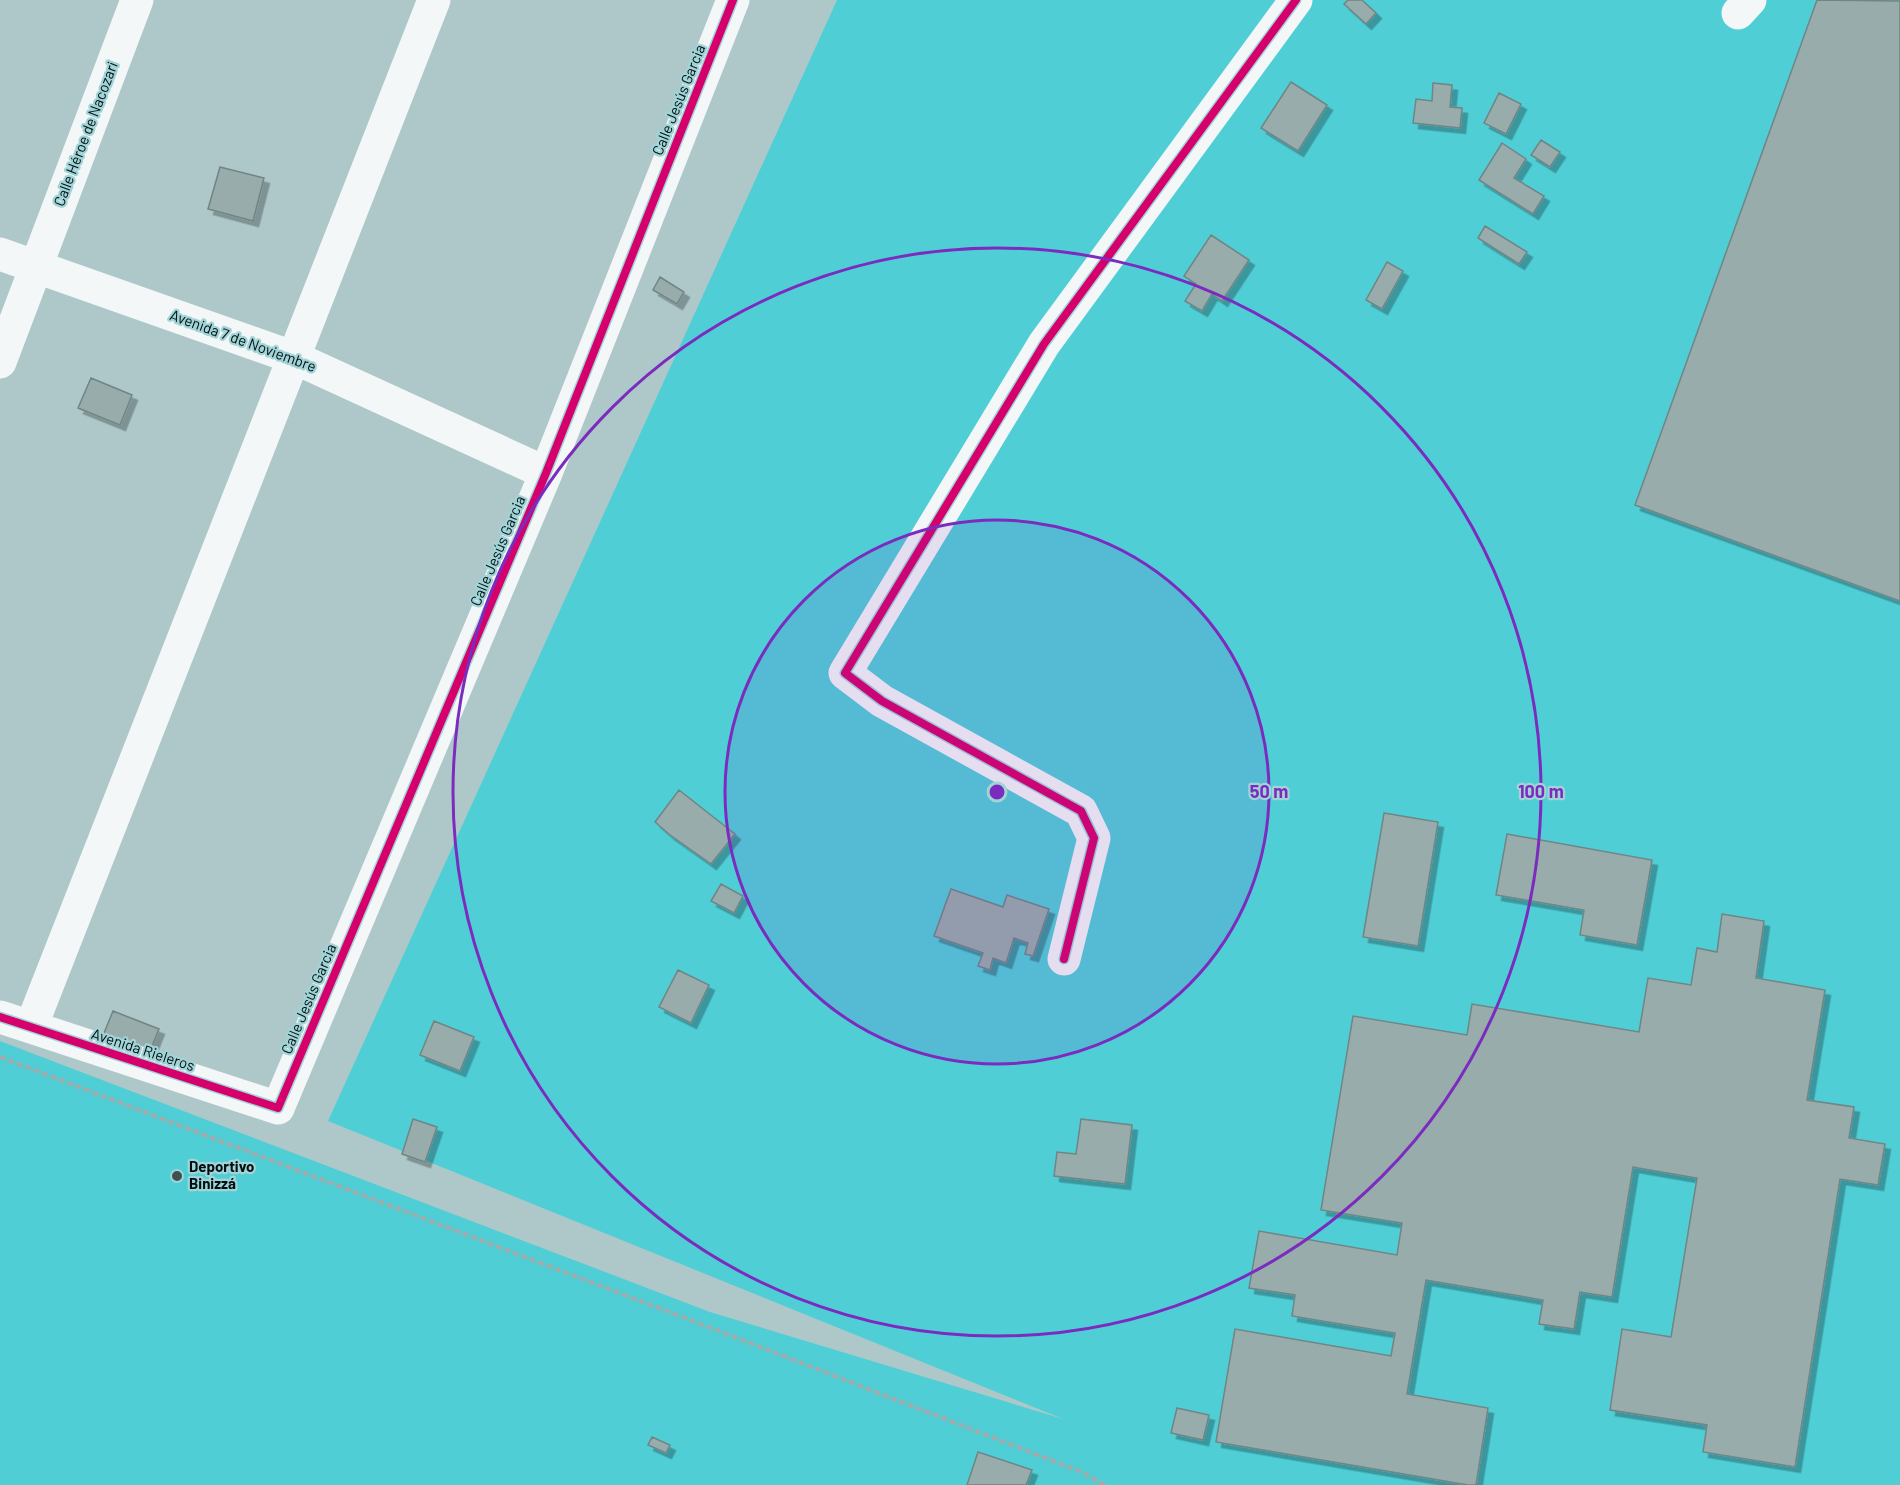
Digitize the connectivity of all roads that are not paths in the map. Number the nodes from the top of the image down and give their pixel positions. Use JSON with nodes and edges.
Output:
{"nodes":[{"id":1,"x":137,"y":0,"type":"edge"},
{"id":2,"x":434,"y":0,"type":"edge"},
{"id":3,"x":733,"y":0,"type":"edge"},
{"id":4,"x":1296,"y":0,"type":"edge"},
{"id":5,"x":0,"y":254,"type":"edge"},
{"id":6,"x":36,"y":268,"type":"junction"},
{"id":7,"x":295,"y":358,"type":"junction"},
{"id":8,"x":0,"y":362,"type":"edge"},
{"id":9,"x":546,"y":473,"type":"junction"},
{"id":10,"x":1064,"y":959,"type":"dead end"},
{"id":11,"x":0,"y":1017,"type":"edge"},
{"id":12,"x":31,"y":1027,"type":"junction"},
{"id":13,"x":278,"y":1108,"type":"joint"}],
"edges":[{"from":1,"to":6,"type":"street","name":"Calle Héroe de Nacozari"},
{"from":2,"to":7,"type":"street"},
{"from":3,"to":9,"type":"street","name":"Calle Jesús Garcia"},
{"from":4,"to":10,"type":"street"},
{"from":5,"to":6,"type":"street","name":"Avenida 7 de Noviembre"},
{"from":6,"to":7,"type":"street","name":"Avenida 7 de Noviembre"},
{"from":6,"to":8,"type":"street","name":"Calle Héroe de Nacozari"},
{"from":7,"to":9,"type":"street","name":"Avenida 7 de Noviembre"},
{"from":7,"to":12,"type":"street"},
{"from":9,"to":13,"type":"street","name":"Calle Jesús Garcia"},
{"from":11,"to":12,"type":"street","name":"Avenida Rieleros"},
{"from":12,"to":13,"type":"street","name":"Avenida Rieleros"}]}
